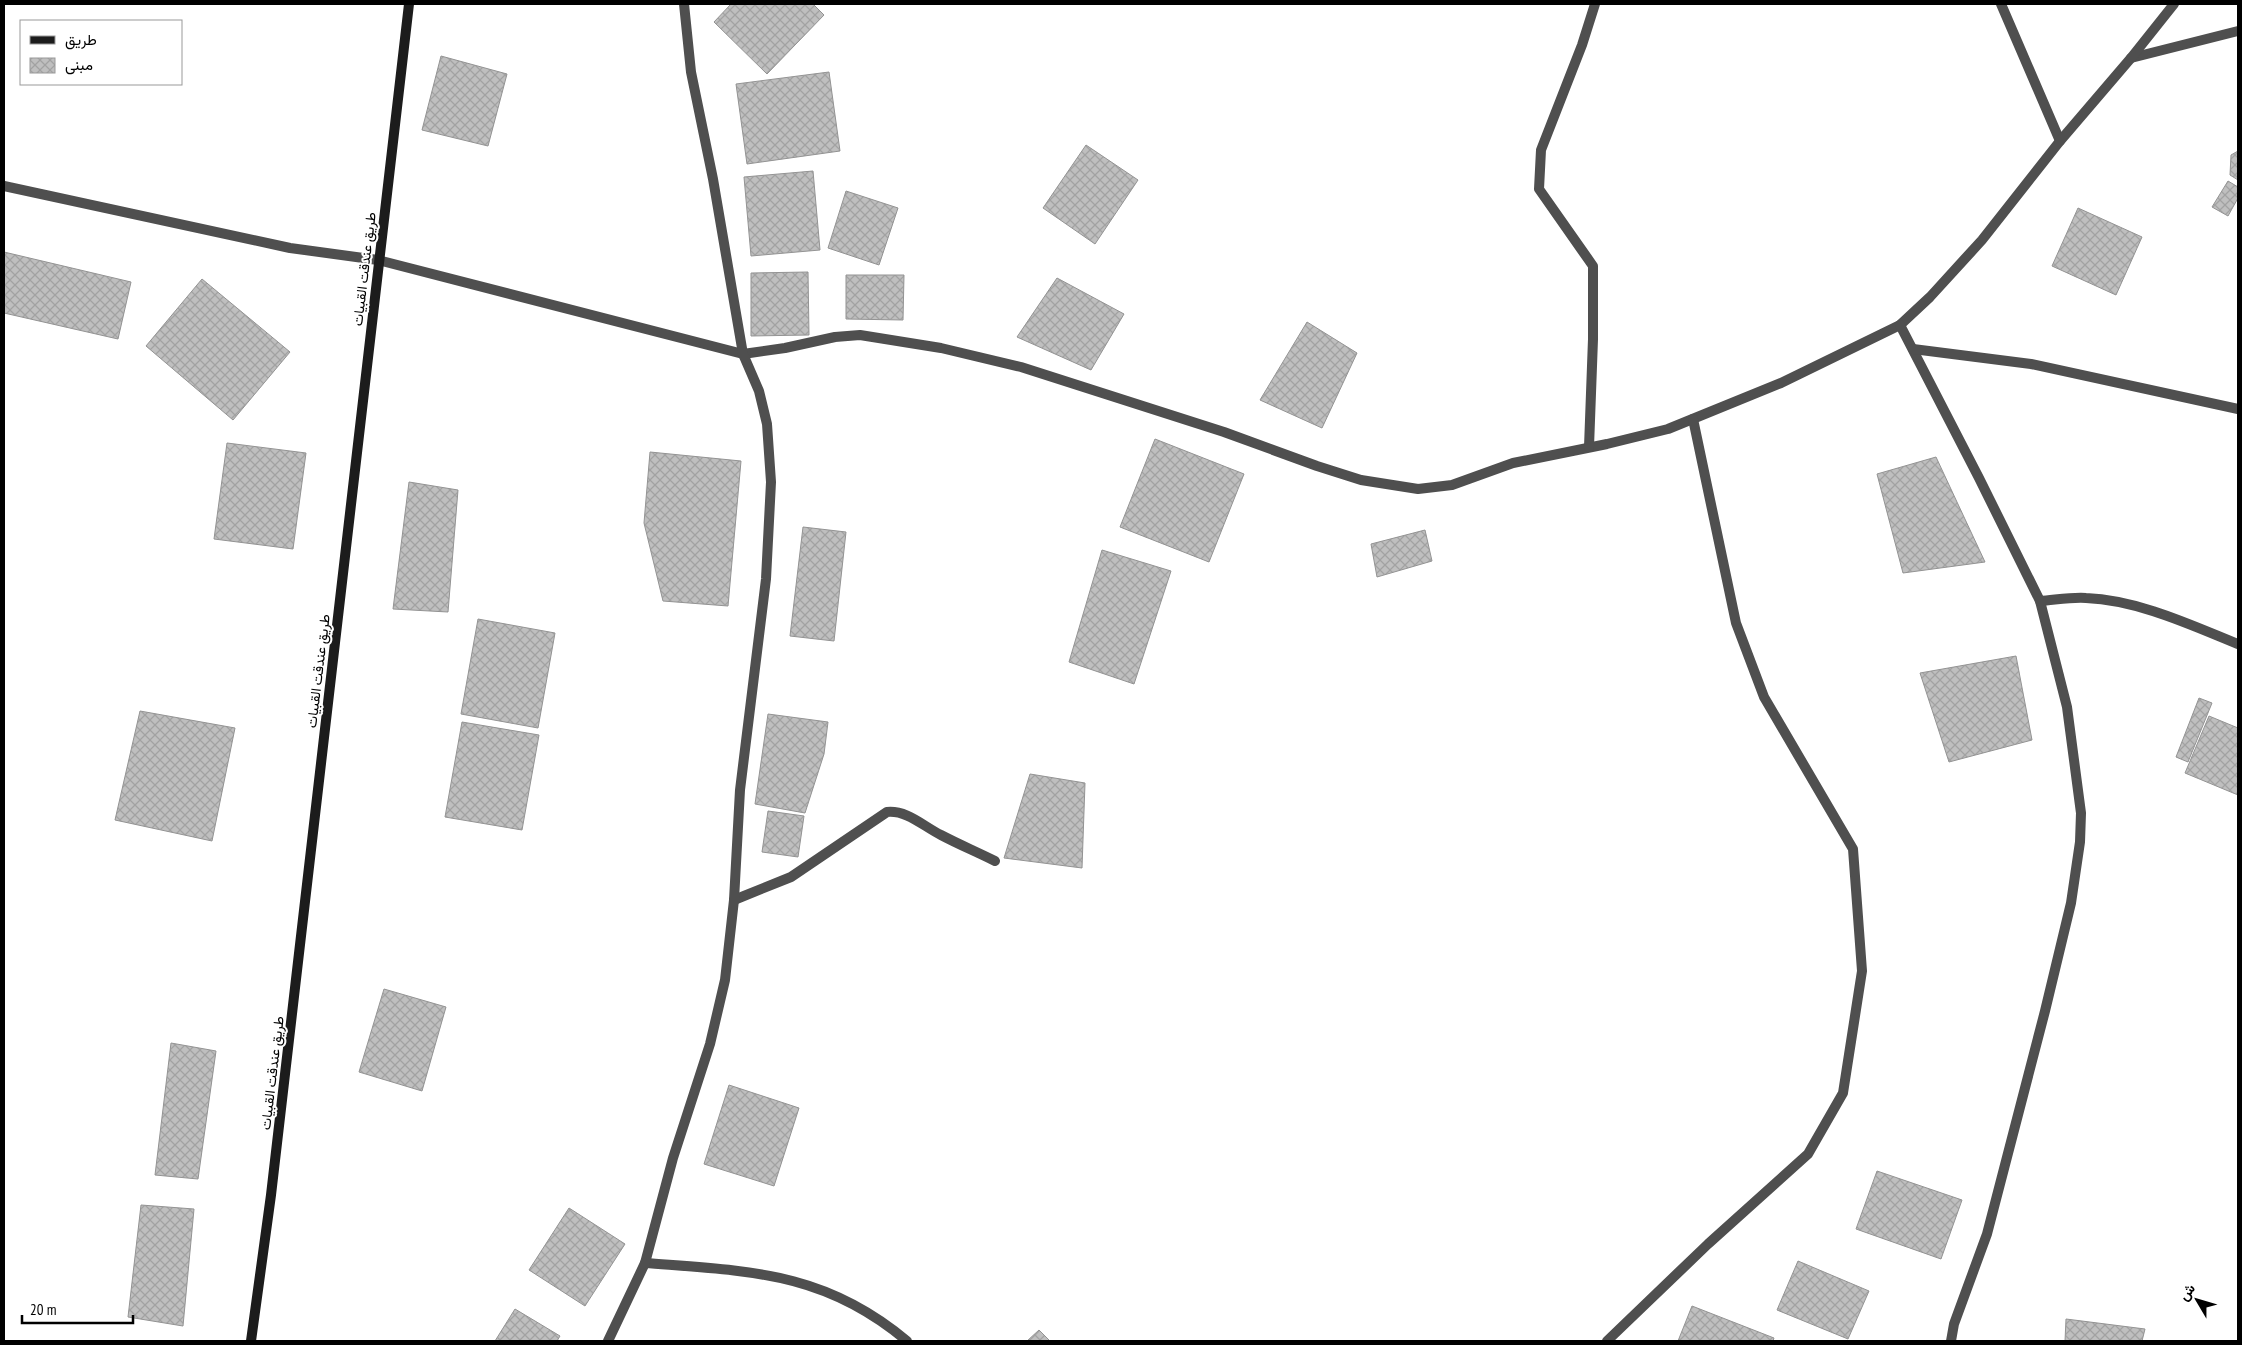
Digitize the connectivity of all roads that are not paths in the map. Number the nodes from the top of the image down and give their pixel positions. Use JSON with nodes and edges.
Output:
{"nodes":[{"id":1,"x":409,"y":4,"type":"edge"},
{"id":2,"x":684,"y":4,"type":"edge"},
{"id":3,"x":1595,"y":4,"type":"edge"},
{"id":4,"x":2001,"y":4,"type":"edge"},
{"id":5,"x":2174,"y":4,"type":"edge"},
{"id":6,"x":2238,"y":31,"type":"edge"},
{"id":7,"x":2132,"y":58,"type":"junction"},
{"id":8,"x":2060,"y":142,"type":"junction"},
{"id":9,"x":4,"y":186,"type":"edge"},
{"id":10,"x":378,"y":260,"type":"junction"},
{"id":11,"x":1900,"y":325,"type":"junction"},
{"id":12,"x":1913,"y":350,"type":"junction"},
{"id":13,"x":743,"y":354,"type":"junction"},
{"id":14,"x":2238,"y":408,"type":"edge"},
{"id":15,"x":1693,"y":419,"type":"junction"},
{"id":16,"x":1589,"y":447,"type":"junction"},
{"id":17,"x":2040,"y":601,"type":"junction"},
{"id":18,"x":2238,"y":644,"type":"edge"},
{"id":19,"x":995,"y":861,"type":"dead end"},
{"id":20,"x":734,"y":900,"type":"junction"},
{"id":21,"x":645,"y":1263,"type":"junction"},
{"id":22,"x":251,"y":1341,"type":"edge"},
{"id":23,"x":608,"y":1341,"type":"edge"},
{"id":24,"x":907,"y":1341,"type":"edge"},
{"id":25,"x":1607,"y":1341,"type":"edge"},
{"id":26,"x":1951,"y":1341,"type":"edge"}],
"edges":[{"from":1,"to":10,"type":"main road","name":"طريق عندقت القبيات"},
{"from":2,"to":13,"type":"street"},
{"from":3,"to":16,"type":"street"},
{"from":4,"to":8,"type":"street"},
{"from":5,"to":7,"type":"street"},
{"from":6,"to":7,"type":"street"},
{"from":7,"to":8,"type":"street"},
{"from":8,"to":11,"type":"street"},
{"from":9,"to":10,"type":"street"},
{"from":10,"to":13,"type":"street"},
{"from":10,"to":22,"type":"main road","name":"طريق عندقت القبيات"},
{"from":11,"to":12,"type":"street"},
{"from":11,"to":15,"type":"street"},
{"from":12,"to":14,"type":"street"},
{"from":12,"to":17,"type":"street"},
{"from":13,"to":16,"type":"street"},
{"from":13,"to":20,"type":"street"},
{"from":15,"to":16,"type":"street"},
{"from":15,"to":25,"type":"street"},
{"from":17,"to":18,"type":"street"},
{"from":17,"to":26,"type":"street"},
{"from":19,"to":20,"type":"street"},
{"from":20,"to":21,"type":"street"},
{"from":21,"to":23,"type":"street"},
{"from":21,"to":24,"type":"street"}]}
